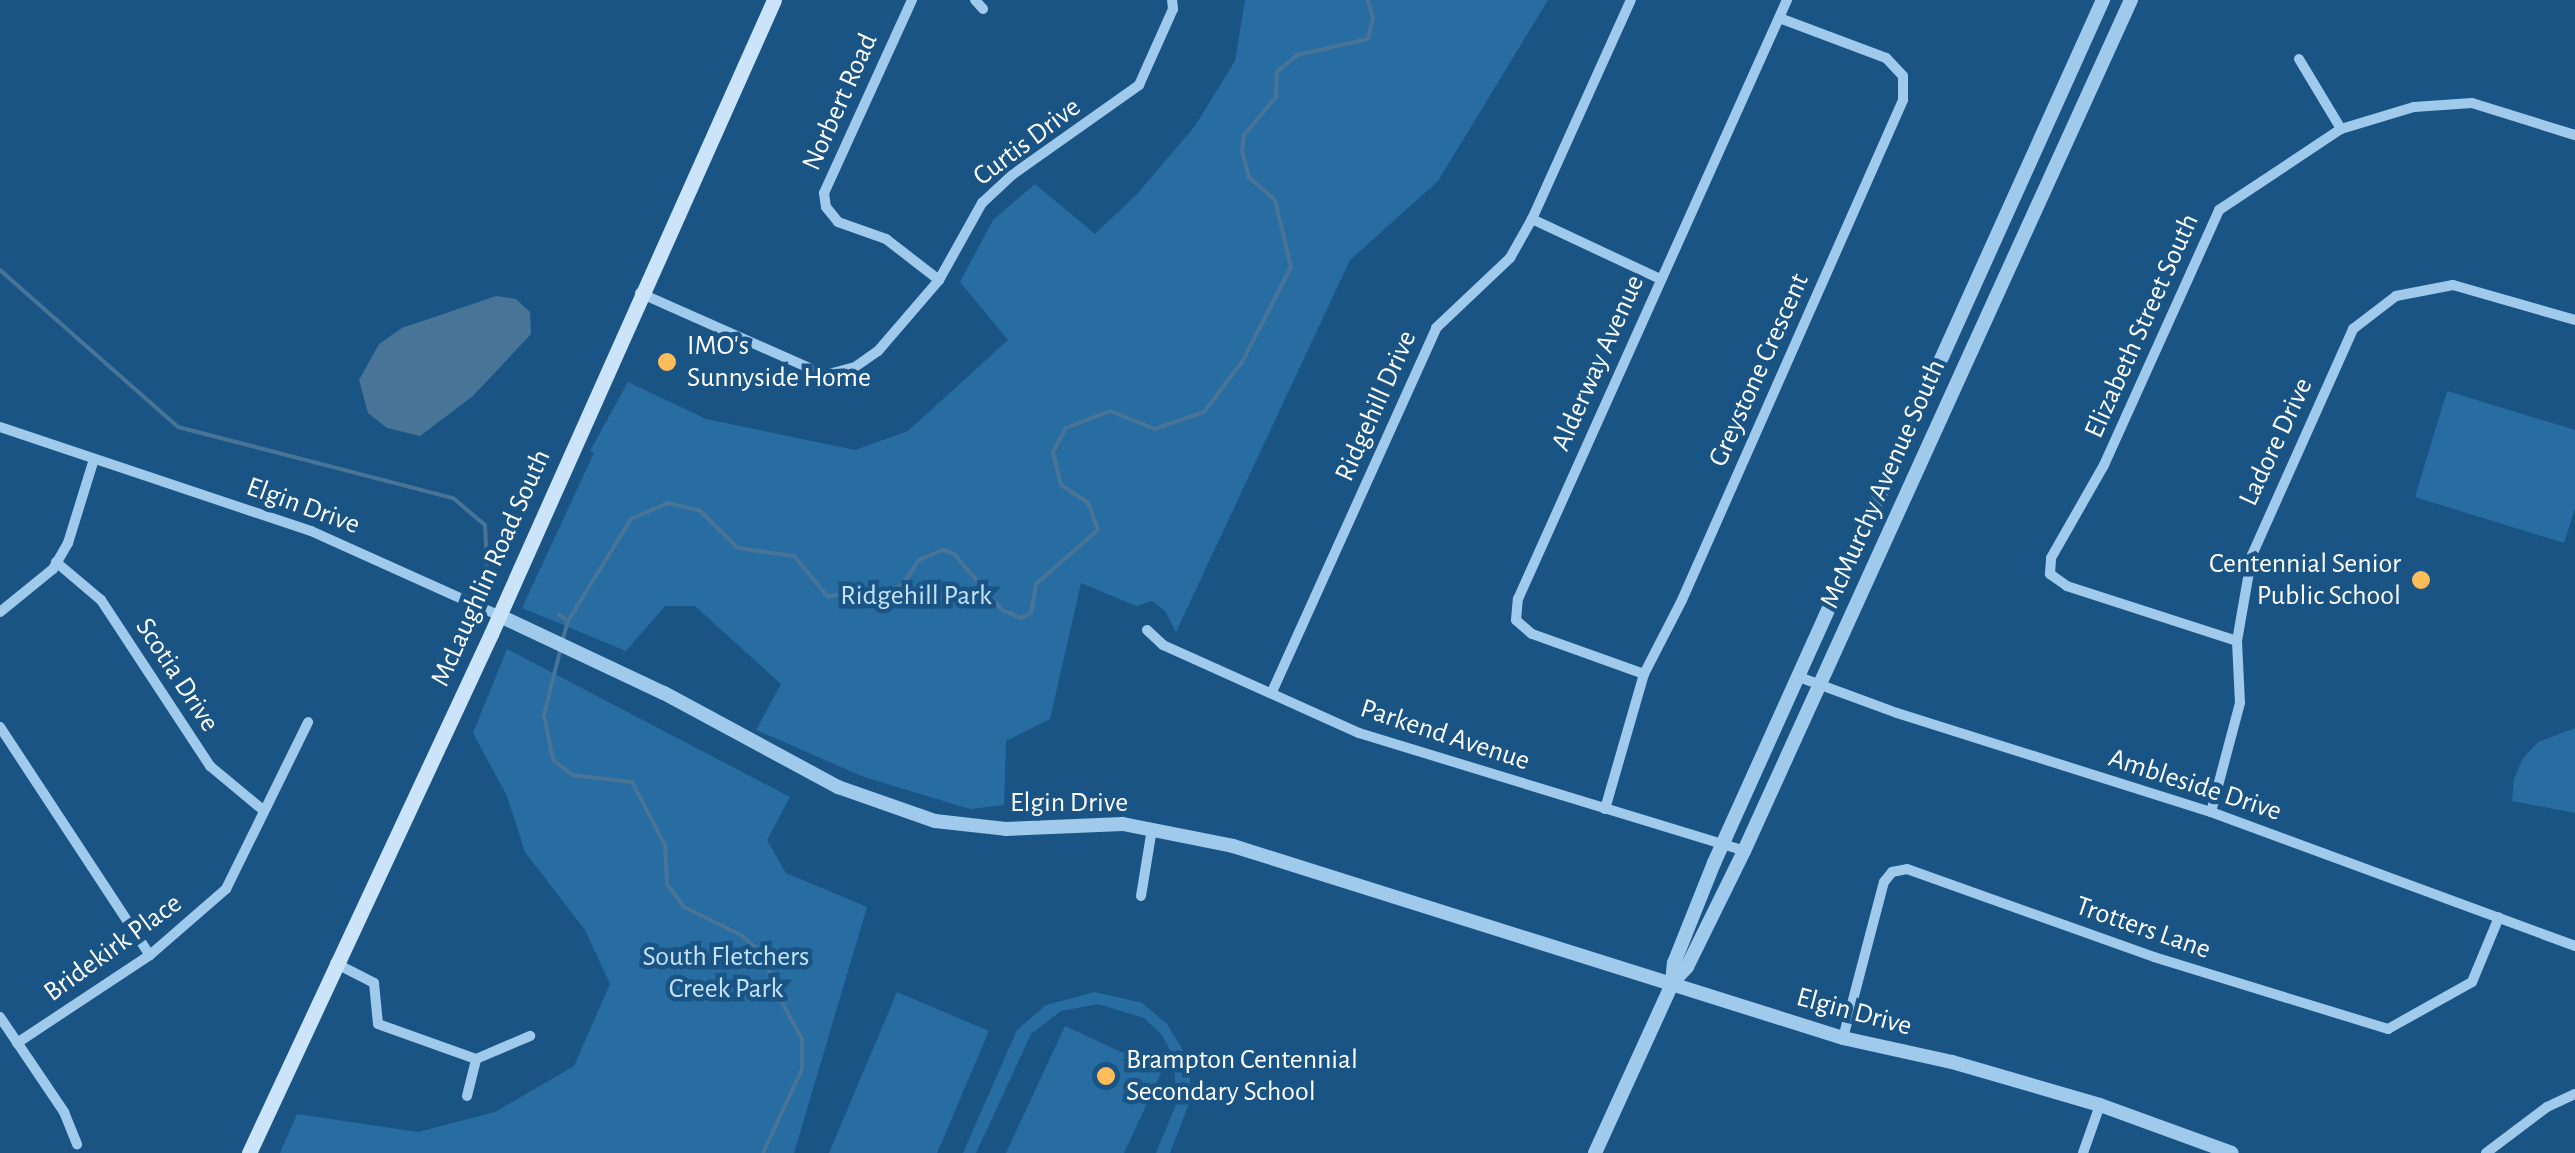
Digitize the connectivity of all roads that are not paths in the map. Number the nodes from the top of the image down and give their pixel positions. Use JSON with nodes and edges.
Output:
{"nodes":[{"id":1,"x":774,"y":0,"type":"edge"},
{"id":2,"x":912,"y":0,"type":"edge"},
{"id":3,"x":1172,"y":0,"type":"edge"},
{"id":4,"x":1631,"y":0,"type":"edge"},
{"id":5,"x":1787,"y":0,"type":"edge"},
{"id":6,"x":2103,"y":0,"type":"edge"},
{"id":7,"x":2131,"y":0,"type":"edge"},
{"id":8,"x":1782,"y":20,"type":"junction"},
{"id":9,"x":2299,"y":59,"type":"dead end"},
{"id":10,"x":2341,"y":128,"type":"junction"},
{"id":11,"x":2575,"y":135,"type":"edge"},
{"id":12,"x":1532,"y":219,"type":"junction"},
{"id":13,"x":1660,"y":279,"type":"junction"},
{"id":14,"x":940,"y":280,"type":"junction"},
{"id":15,"x":640,"y":293,"type":"junction"},
{"id":16,"x":2575,"y":320,"type":"edge"},
{"id":17,"x":0,"y":427,"type":"edge"},
{"id":18,"x":94,"y":459,"type":"junction"},
{"id":19,"x":56,"y":562,"type":"junction"},
{"id":20,"x":0,"y":612,"type":"edge"},
{"id":21,"x":500,"y":616,"type":"junction"},
{"id":22,"x":1147,"y":630,"type":"dead end"},
{"id":23,"x":2237,"y":641,"type":"junction"},
{"id":24,"x":1644,"y":674,"type":"junction"},
{"id":25,"x":1799,"y":677,"type":"junction"},
{"id":26,"x":1819,"y":686,"type":"junction"},
{"id":27,"x":1272,"y":692,"type":"junction"},
{"id":28,"x":308,"y":722,"type":"dead end"},
{"id":29,"x":0,"y":727,"type":"edge"},
{"id":30,"x":1605,"y":809,"type":"junction"},
{"id":31,"x":263,"y":810,"type":"junction"},
{"id":32,"x":2210,"y":812,"type":"junction"},
{"id":33,"x":1152,"y":829,"type":"junction"},
{"id":34,"x":1722,"y":845,"type":"junction"},
{"id":35,"x":1744,"y":851,"type":"junction"},
{"id":36,"x":1141,"y":896,"type":"dead end"},
{"id":37,"x":2499,"y":918,"type":"junction"},
{"id":38,"x":2575,"y":946,"type":"edge"},
{"id":39,"x":150,"y":955,"type":"junction"},
{"id":40,"x":336,"y":963,"type":"junction"},
{"id":41,"x":1672,"y":984,"type":"junction"},
{"id":42,"x":0,"y":1017,"type":"edge"},
{"id":43,"x":530,"y":1036,"type":"dead end"},
{"id":44,"x":1843,"y":1038,"type":"junction"},
{"id":45,"x":17,"y":1043,"type":"junction"},
{"id":46,"x":476,"y":1059,"type":"junction"},
{"id":47,"x":2575,"y":1094,"type":"edge"},
{"id":48,"x":467,"y":1096,"type":"dead end"},
{"id":49,"x":2100,"y":1105,"type":"junction"},
{"id":50,"x":77,"y":1144,"type":"dead end"},
{"id":51,"x":249,"y":1153,"type":"edge"},
{"id":52,"x":1594,"y":1153,"type":"edge"},
{"id":53,"x":2083,"y":1153,"type":"edge"},
{"id":54,"x":2232,"y":1153,"type":"edge"},
{"id":55,"x":2486,"y":1153,"type":"edge"}],
"edges":[{"from":1,"to":15,"type":"main road","name":"McLaughlin Road South"},
{"from":2,"to":14,"type":"street","name":"Norbert Road"},
{"from":3,"to":14,"type":"street","name":"Curtis Drive"},
{"from":4,"to":12,"type":"street","name":"Ridgehill Drive"},
{"from":5,"to":8,"type":"street","name":"Alderway Avenue"},
{"from":6,"to":25,"type":"street","name":"McMurchy Avenue South"},
{"from":7,"to":26,"type":"street","name":"McMurchy Avenue South"},
{"from":8,"to":13,"type":"street","name":"Alderway Avenue"},
{"from":8,"to":24,"type":"street","name":"Greystone Crescent"},
{"from":9,"to":10,"type":"street"},
{"from":10,"to":11,"type":"street","name":"Elizabeth Street South"},
{"from":10,"to":23,"type":"street","name":"Elizabeth Street South"},
{"from":12,"to":13,"type":"street"},
{"from":12,"to":27,"type":"street","name":"Ridgehill Drive"},
{"from":13,"to":24,"type":"street","name":"Alderway Avenue"},
{"from":14,"to":15,"type":"street","name":"Curtis Drive"},
{"from":15,"to":21,"type":"main road","name":"McLaughlin Road South"},
{"from":16,"to":23,"type":"street","name":"Ladore Drive"},
{"from":17,"to":18,"type":"street","name":"Elgin Drive"},
{"from":18,"to":19,"type":"street"},
{"from":18,"to":21,"type":"street","name":"Elgin Drive"},
{"from":19,"to":20,"type":"street"},
{"from":19,"to":31,"type":"street","name":"Scotia Drive"},
{"from":21,"to":33,"type":"street","name":"Elgin Drive"},
{"from":21,"to":40,"type":"main road","name":"McLaughlin Road South"},
{"from":22,"to":27,"type":"street","name":"Parkend Avenue"},
{"from":23,"to":32,"type":"street","name":"Ladore Drive"},
{"from":24,"to":30,"type":"street","name":"Greystone Crescent"},
{"from":25,"to":26,"type":"street","name":"Ambleside Drive"},
{"from":25,"to":34,"type":"street","name":"McMurchy Avenue South"},
{"from":26,"to":32,"type":"street","name":"Ambleside Drive"},
{"from":26,"to":35,"type":"street","name":"McMurchy Avenue South"},
{"from":27,"to":30,"type":"street","name":"Parkend Avenue"},
{"from":28,"to":31,"type":"street","name":"Bridekirk Place"},
{"from":29,"to":39,"type":"street"},
{"from":30,"to":34,"type":"street","name":"Parkend Avenue"},
{"from":31,"to":39,"type":"street","name":"Bridekirk Place"},
{"from":32,"to":37,"type":"street","name":"Ambleside Drive"},
{"from":33,"to":36,"type":"street"},
{"from":33,"to":41,"type":"street","name":"Elgin Drive"},
{"from":34,"to":35,"type":"street","name":"Parkend Avenue"},
{"from":34,"to":41,"type":"street","name":"McMurchy Avenue South"},
{"from":35,"to":41,"type":"street","name":"McMurchy Avenue South"},
{"from":37,"to":38,"type":"street","name":"Ambleside Drive"},
{"from":37,"to":44,"type":"street","name":"Trotters Lane"},
{"from":39,"to":45,"type":"street","name":"Bridekirk Place"},
{"from":40,"to":46,"type":"street"},
{"from":40,"to":51,"type":"main road","name":"McLaughlin Road South"},
{"from":41,"to":44,"type":"street","name":"Elgin Drive"},
{"from":41,"to":52,"type":"street","name":"McMurchy Avenue South"},
{"from":42,"to":45,"type":"street"},
{"from":43,"to":46,"type":"street"},
{"from":44,"to":49,"type":"street","name":"Elgin Drive"},
{"from":45,"to":50,"type":"street"},
{"from":46,"to":48,"type":"street"},
{"from":47,"to":55,"type":"street"},
{"from":49,"to":53,"type":"street"},
{"from":49,"to":54,"type":"street","name":"Elgin Drive"}]}
